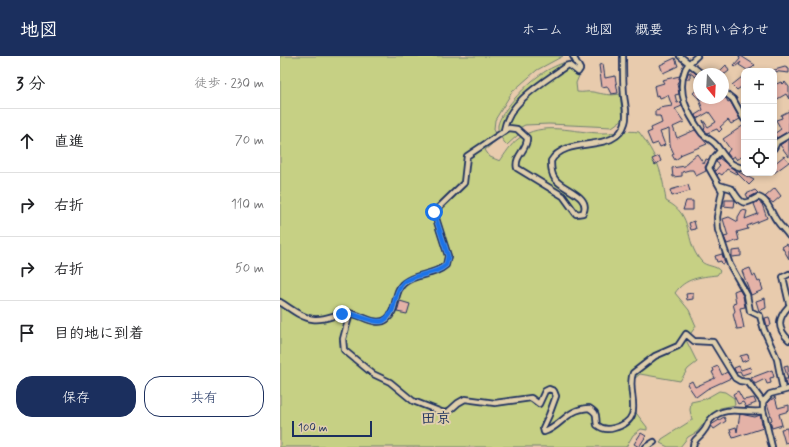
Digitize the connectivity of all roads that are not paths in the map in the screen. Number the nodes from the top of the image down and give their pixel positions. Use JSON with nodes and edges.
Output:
{"nodes":[{"id":1,"x":573,"y":56,"type":"edge"},
{"id":2,"x":623,"y":56,"type":"edge"},
{"id":3,"x":680,"y":56,"type":"edge"},
{"id":4,"x":697,"y":56,"type":"edge"},
{"id":5,"x":689,"y":64,"type":"junction"},
{"id":6,"x":694,"y":68,"type":"edge"},
{"id":7,"x":729,"y":96,"type":"edge"},
{"id":8,"x":741,"y":114,"type":"edge"},
{"id":9,"x":504,"y":130,"type":"junction"},
{"id":10,"x":789,"y":135,"type":"edge"},
{"id":11,"x":777,"y":145,"type":"edge"},
{"id":12,"x":720,"y":151,"type":"junction"},
{"id":13,"x":741,"y":167,"type":"edge"},
{"id":14,"x":719,"y":185,"type":"junction"},
{"id":15,"x":789,"y":236,"type":"edge"},
{"id":16,"x":789,"y":274,"type":"edge"},
{"id":17,"x":280,"y":302,"type":"edge"},
{"id":18,"x":789,"y":303,"type":"edge"},
{"id":19,"x":789,"y":306,"type":"edge"},
{"id":20,"x":350,"y":313,"type":"junction"},
{"id":21,"x":789,"y":340,"type":"edge"},
{"id":22,"x":789,"y":389,"type":"edge"},
{"id":23,"x":783,"y":390,"type":"junction"},
{"id":24,"x":763,"y":402,"type":"junction"},
{"id":25,"x":763,"y":411,"type":"junction"},
{"id":26,"x":654,"y":442,"type":"dead end"},
{"id":27,"x":646,"y":447,"type":"edge"},
{"id":28,"x":693,"y":447,"type":"edge"},
{"id":29,"x":772,"y":447,"type":"edge"}],
"edges":[{"from":1,"to":9,"type":"street"},
{"from":2,"to":9,"type":"street"},
{"from":3,"to":5,"type":"street"},
{"from":4,"to":5,"type":"street"},
{"from":5,"to":6,"type":"street"},
{"from":5,"to":12,"type":"street"},
{"from":7,"to":8,"type":"street"},
{"from":9,"to":20,"type":"street"},
{"from":10,"to":11,"type":"street"},
{"from":12,"to":13,"type":"street"},
{"from":12,"to":14,"type":"street"},
{"from":14,"to":15,"type":"street"},
{"from":14,"to":23,"type":"street"},
{"from":16,"to":18,"type":"street"},
{"from":17,"to":20,"type":"street"},
{"from":19,"to":21,"type":"street"},
{"from":20,"to":24,"type":"street"},
{"from":22,"to":23,"type":"street"},
{"from":23,"to":24,"type":"street"},
{"from":24,"to":25,"type":"street"},
{"from":25,"to":28,"type":"street"},
{"from":25,"to":29,"type":"street"},
{"from":26,"to":27,"type":"street"}]}
